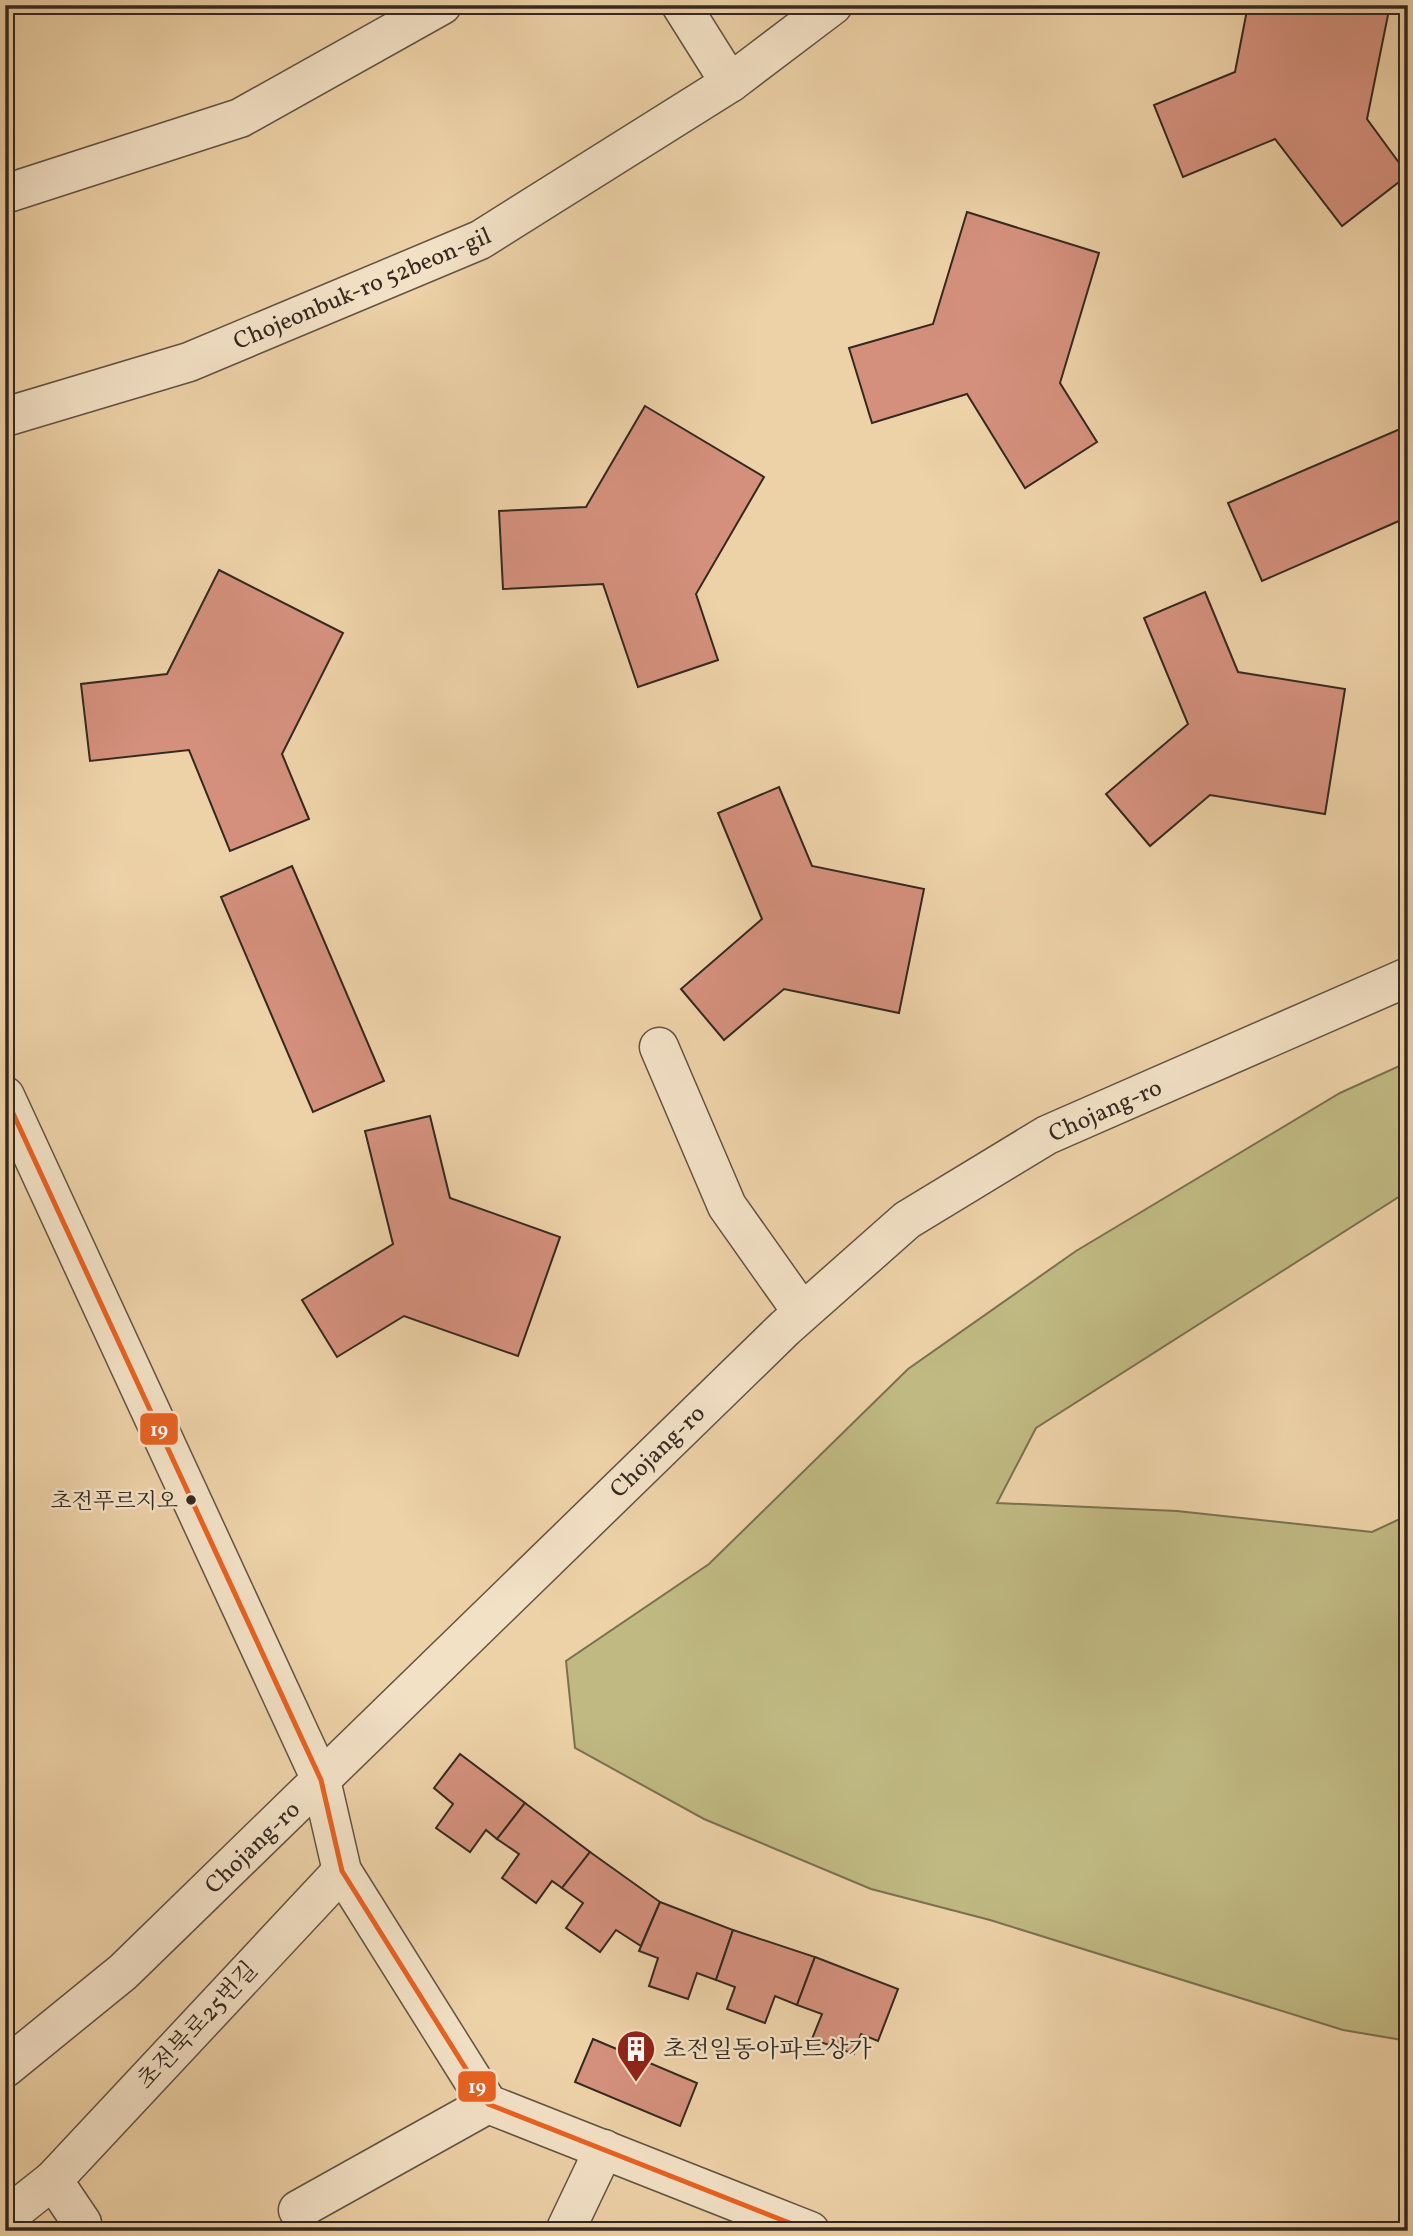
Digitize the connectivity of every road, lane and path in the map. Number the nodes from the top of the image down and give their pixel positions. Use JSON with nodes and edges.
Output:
{"nodes":[{"id":1,"x":442,"y":5,"type":"edge"},
{"id":2,"x":681,"y":5,"type":"edge"},
{"id":3,"x":833,"y":5,"type":"edge"},
{"id":4,"x":730,"y":83,"type":"junction"},
{"id":5,"x":5,"y":194,"type":"edge"},
{"id":6,"x":5,"y":417,"type":"edge"},
{"id":7,"x":1408,"y":977,"type":"edge"},
{"id":8,"x":659,"y":1047,"type":"dead end"},
{"id":9,"x":8,"y":1111,"type":"edge"},
{"id":10,"x":802,"y":1312,"type":"junction"},
{"id":11,"x":321,"y":1780,"type":"junction"},
{"id":12,"x":342,"y":1871,"type":"junction"},
{"id":13,"x":5,"y":2068,"type":"edge"},
{"id":14,"x":488,"y":2104,"type":"junction"},
{"id":15,"x":604,"y":2149,"type":"junction"},
{"id":16,"x":53,"y":2180,"type":"junction"},
{"id":17,"x":298,"y":2210,"type":"dead end"},
{"id":18,"x":5,"y":2218,"type":"edge"},
{"id":19,"x":83,"y":2231,"type":"edge"},
{"id":20,"x":565,"y":2231,"type":"edge"},
{"id":21,"x":810,"y":2231,"type":"edge"}],
"edges":[{"from":1,"to":5,"type":"street"},
{"from":2,"to":4,"type":"street"},
{"from":3,"to":4,"type":"street","name":"Chojeonbuk-ro 52beon-gil"},
{"from":4,"to":6,"type":"street","name":"Chojeonbuk-ro 52beon-gil"},
{"from":7,"to":10,"type":"street","name":"Chojang-ro"},
{"from":8,"to":10,"type":"street"},
{"from":9,"to":11,"type":"street"},
{"from":10,"to":11,"type":"street","name":"Chojang-ro"},
{"from":11,"to":12,"type":"street"},
{"from":11,"to":13,"type":"street","name":"Chojang-ro"},
{"from":12,"to":14,"type":"street"},
{"from":12,"to":16,"type":"street","name":"초전북로25번길"},
{"from":14,"to":15,"type":"street"},
{"from":14,"to":17,"type":"street"},
{"from":15,"to":20,"type":"street"},
{"from":15,"to":21,"type":"street"},
{"from":16,"to":18,"type":"street","name":"초전북로25번길"},
{"from":16,"to":19,"type":"street"}]}
